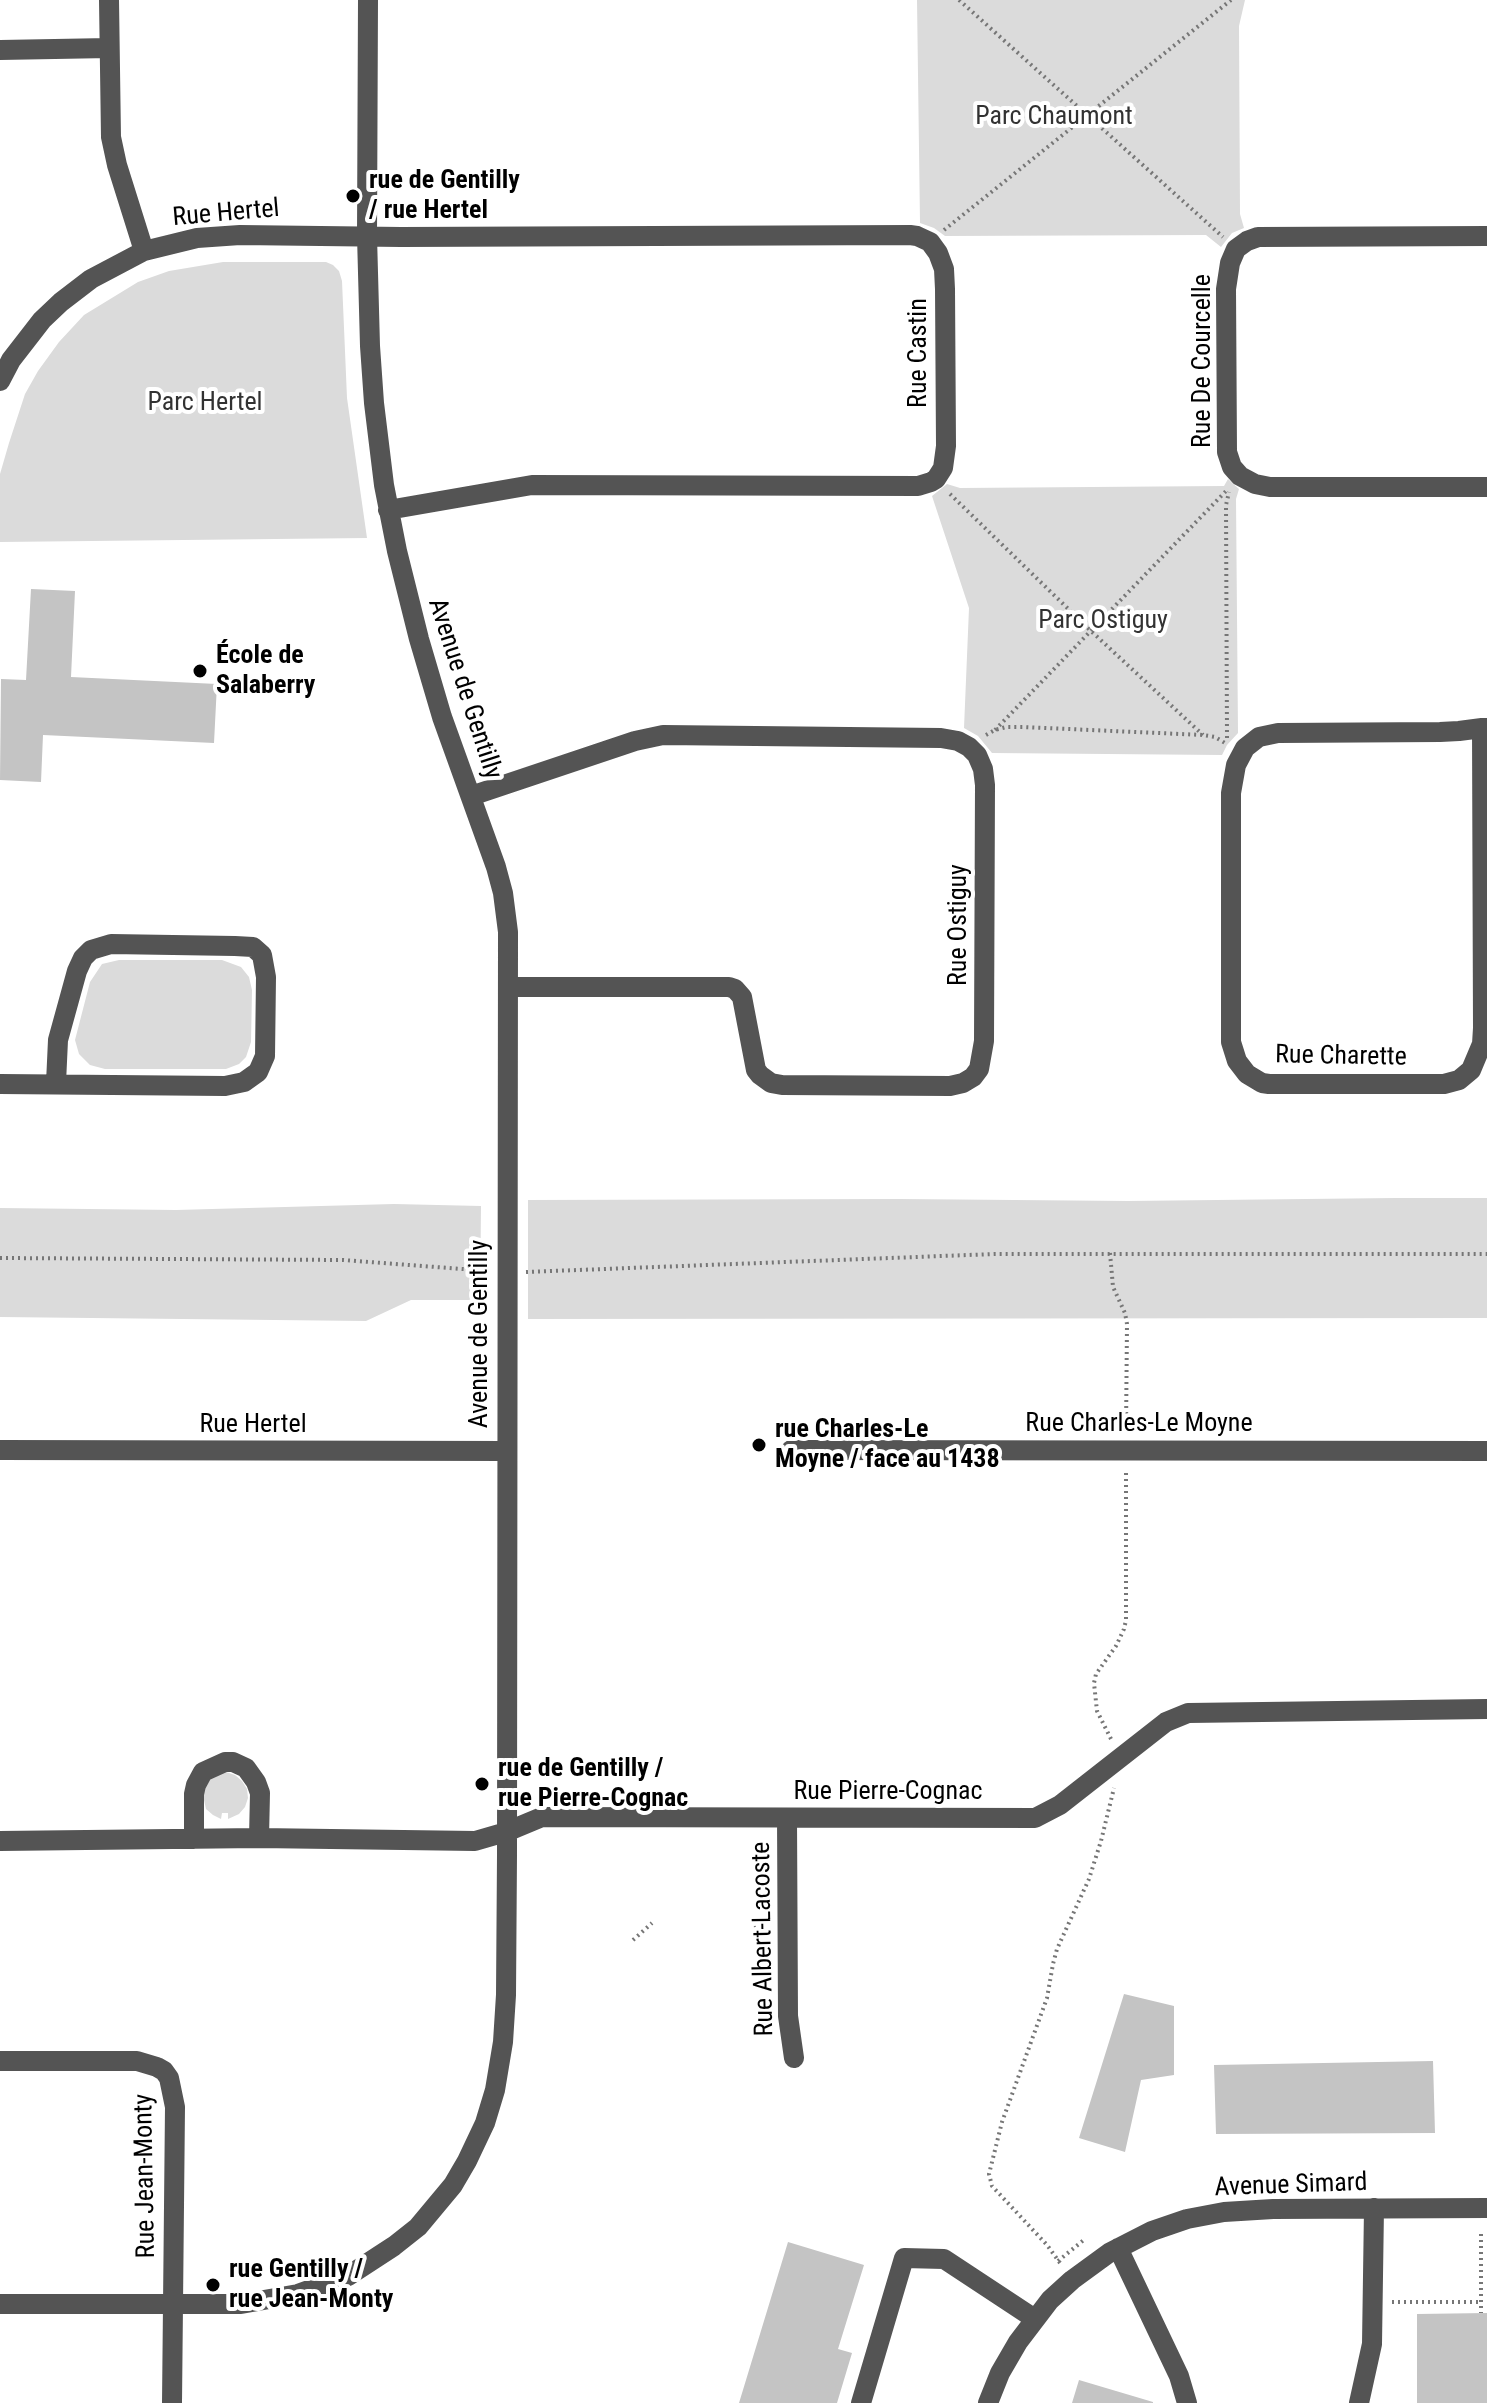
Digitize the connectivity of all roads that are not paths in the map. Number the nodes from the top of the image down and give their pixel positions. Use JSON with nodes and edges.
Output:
{"nodes":[{"id":1,"x":109,"y":0,"type":"edge"},
{"id":2,"x":368,"y":0,"type":"edge"},
{"id":3,"x":109,"y":48,"type":"junction"},
{"id":4,"x":0,"y":50,"type":"edge"},
{"id":5,"x":367,"y":236,"type":"junction"},
{"id":6,"x":1487,"y":236,"type":"edge"},
{"id":7,"x":144,"y":251,"type":"junction"},
{"id":8,"x":0,"y":381,"type":"edge"},
{"id":9,"x":1487,"y":487,"type":"edge"},
{"id":10,"x":388,"y":510,"type":"junction"},
{"id":11,"x":1485,"y":728,"type":"edge"},
{"id":12,"x":471,"y":796,"type":"junction"},
{"id":13,"x":508,"y":987,"type":"junction"},
{"id":14,"x":56,"y":1083,"type":"junction"},
{"id":15,"x":0,"y":1084,"type":"edge"},
{"id":16,"x":0,"y":1450,"type":"edge"},
{"id":17,"x":791,"y":1450,"type":"dead end"},
{"id":18,"x":507,"y":1451,"type":"junction"},
{"id":19,"x":1487,"y":1451,"type":"edge"},
{"id":20,"x":1487,"y":1709,"type":"edge"},
{"id":21,"x":787,"y":1818,"type":"junction"},
{"id":22,"x":506,"y":1832,"type":"junction"},
{"id":23,"x":259,"y":1838,"type":"junction"},
{"id":24,"x":194,"y":1839,"type":"junction"},
{"id":25,"x":0,"y":1841,"type":"edge"},
{"id":26,"x":794,"y":2058,"type":"dead end"},
{"id":27,"x":0,"y":2061,"type":"edge"},
{"id":28,"x":1374,"y":2208,"type":"junction"},
{"id":29,"x":1487,"y":2208,"type":"edge"},
{"id":30,"x":1118,"y":2248,"type":"junction"},
{"id":31,"x":0,"y":2304,"type":"edge"},
{"id":32,"x":173,"y":2305,"type":"junction"},
{"id":33,"x":1035,"y":2319,"type":"junction"},
{"id":34,"x":172,"y":2403,"type":"edge"},
{"id":35,"x":861,"y":2403,"type":"edge"},
{"id":36,"x":988,"y":2403,"type":"edge"},
{"id":37,"x":1187,"y":2403,"type":"edge"},
{"id":38,"x":1359,"y":2403,"type":"edge"}],
"edges":[{"from":1,"to":3,"type":"street"},
{"from":2,"to":5,"type":"street","name":"Avenue de Gentilly"},
{"from":3,"to":4,"type":"street"},
{"from":3,"to":7,"type":"street"},
{"from":5,"to":7,"type":"street","name":"Rue Hertel"},
{"from":5,"to":10,"type":"street","name":"Avenue de Gentilly"},
{"from":5,"to":10,"type":"street","name":"Rue Castin"},
{"from":6,"to":9,"type":"street","name":"Rue De Courcelle"},
{"from":7,"to":8,"type":"street","name":"Rue Hertel"},
{"from":10,"to":12,"type":"street","name":"Avenue de Gentilly"},
{"from":11,"to":11,"type":"street","name":"Rue Charette"},
{"from":12,"to":13,"type":"street","name":"Avenue de Gentilly"},
{"from":12,"to":13,"type":"street","name":"Rue Ostiguy"},
{"from":13,"to":18,"type":"street","name":"Avenue de Gentilly"},
{"from":14,"to":14,"type":"street"},
{"from":14,"to":15,"type":"street"},
{"from":16,"to":18,"type":"street","name":"Rue Hertel"},
{"from":17,"to":19,"type":"street","name":"Rue Charles-Le Moyne"},
{"from":18,"to":22,"type":"street","name":"Avenue de Gentilly"},
{"from":20,"to":21,"type":"street","name":"Rue Pierre-Cognac"},
{"from":21,"to":22,"type":"street","name":"Rue Pierre-Cognac"},
{"from":21,"to":26,"type":"street","name":"Rue Albert-Lacoste"},
{"from":22,"to":23,"type":"street","name":"Rue Pierre-Cognac"},
{"from":22,"to":32,"type":"street","name":"Avenue de Gentilly"},
{"from":23,"to":24,"type":"street","name":"Rue Pierre-Cognac"},
{"from":23,"to":24,"type":"street"},
{"from":24,"to":25,"type":"street","name":"Rue Pierre-Cognac"},
{"from":27,"to":32,"type":"street","name":"Rue Jean-Monty"},
{"from":28,"to":29,"type":"street","name":"Avenue Simard"},
{"from":28,"to":30,"type":"street","name":"Avenue Simard"},
{"from":28,"to":38,"type":"street"},
{"from":30,"to":33,"type":"street","name":"Avenue Simard"},
{"from":30,"to":37,"type":"street"},
{"from":31,"to":32,"type":"street","name":"Avenue de Gentilly"},
{"from":32,"to":34,"type":"street"},
{"from":33,"to":35,"type":"street"},
{"from":33,"to":36,"type":"street","name":"Avenue Simard"}]}
